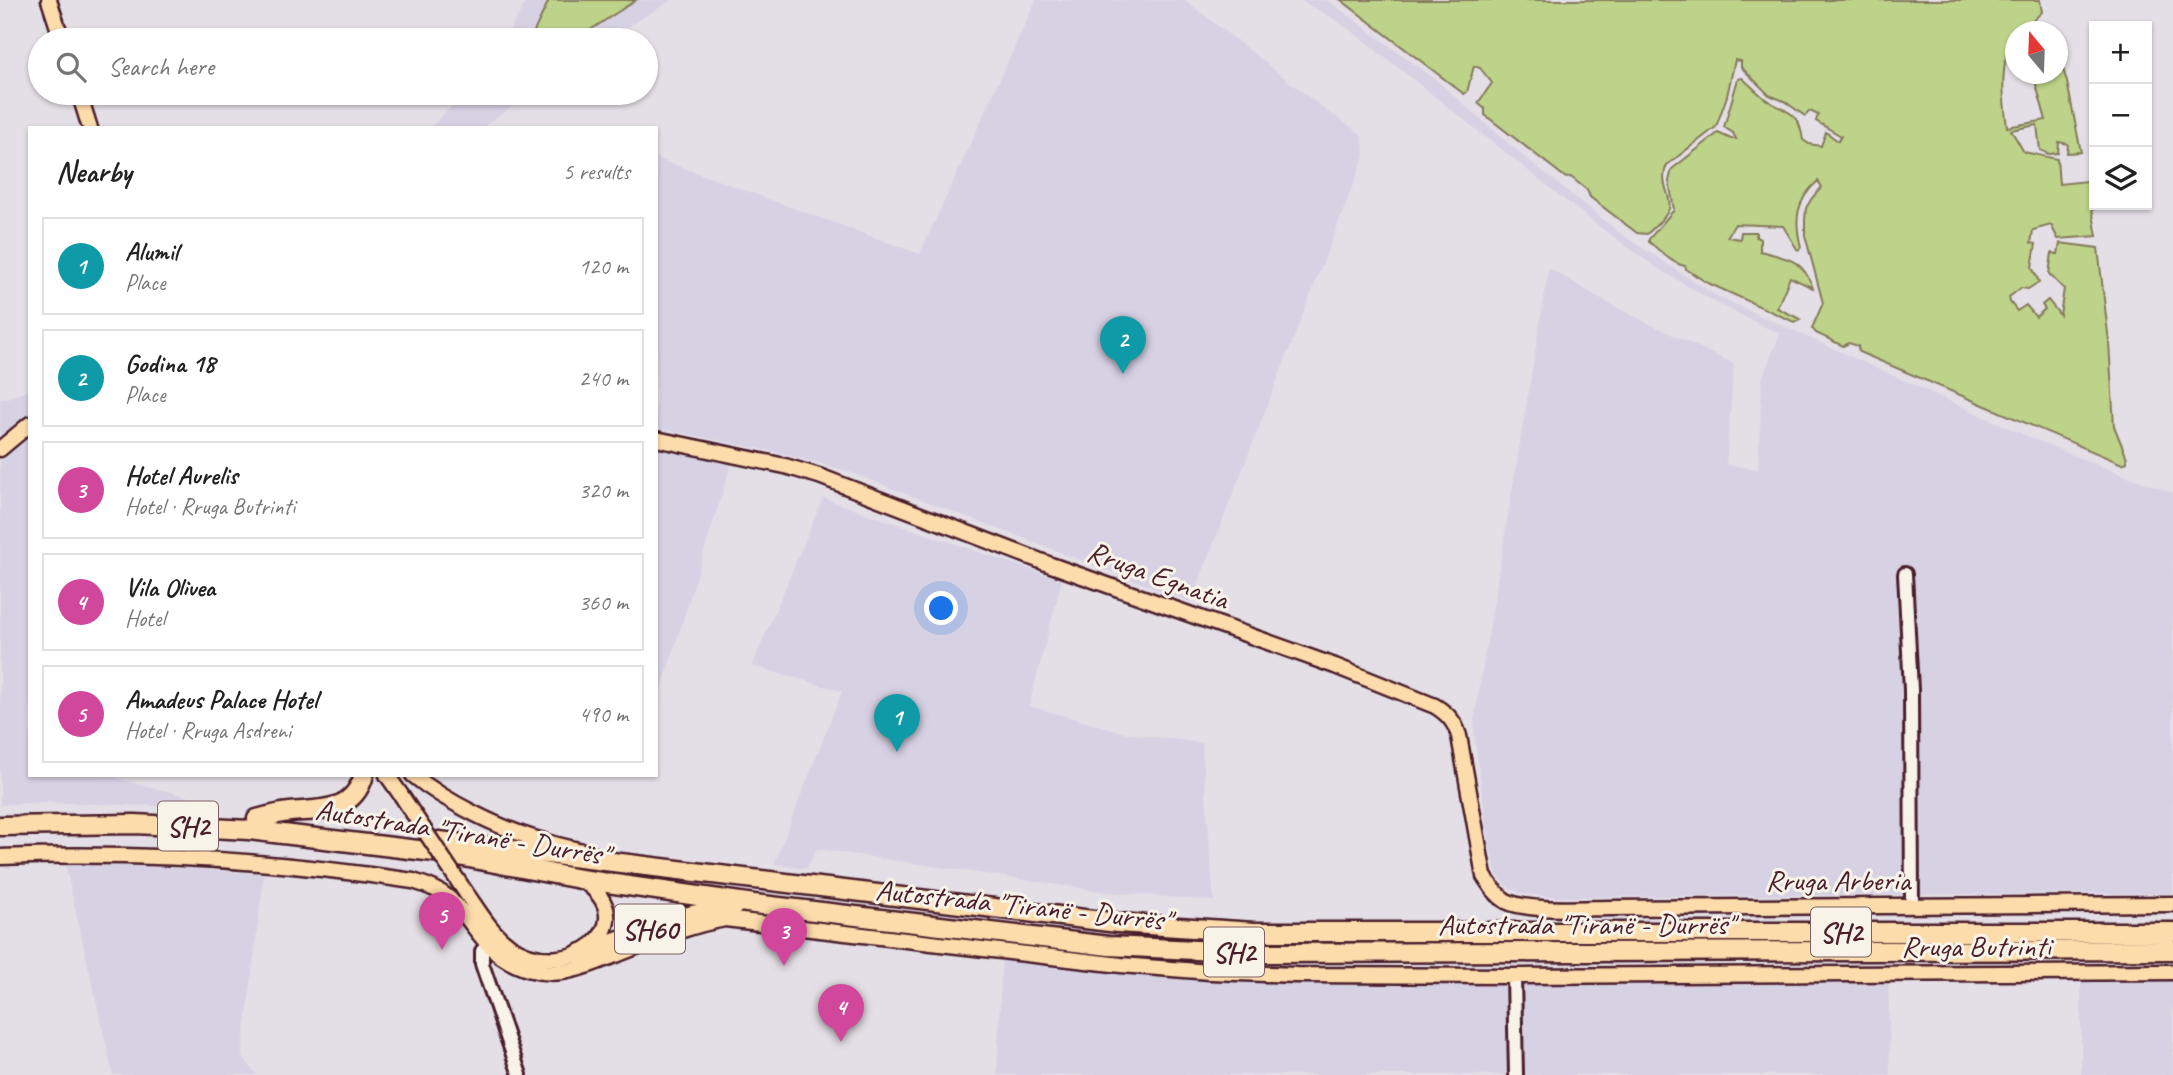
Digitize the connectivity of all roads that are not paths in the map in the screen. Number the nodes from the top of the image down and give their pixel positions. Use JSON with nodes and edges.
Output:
{"nodes":[{"id":1,"x":49,"y":0,"type":"edge"},
{"id":2,"x":58,"y":28,"type":"edge"},
{"id":3,"x":83,"y":105,"type":"edge"},
{"id":4,"x":89,"y":126,"type":"edge"},
{"id":5,"x":28,"y":426,"type":"edge"},
{"id":6,"x":658,"y":439,"type":"edge"},
{"id":7,"x":0,"y":449,"type":"edge"},
{"id":8,"x":1905,"y":574,"type":"dead end"},
{"id":9,"x":363,"y":777,"type":"edge"},
{"id":10,"x":388,"y":777,"type":"edge"},
{"id":11,"x":416,"y":777,"type":"edge"},
{"id":12,"x":0,"y":816,"type":"edge"},
{"id":13,"x":257,"y":819,"type":"junction"},
{"id":14,"x":0,"y":826,"type":"edge"},
{"id":15,"x":0,"y":857,"type":"edge"},
{"id":16,"x":615,"y":862,"type":"junction"},
{"id":17,"x":580,"y":879,"type":"junction"},
{"id":18,"x":1505,"y":900,"type":"joint"},
{"id":19,"x":754,"y":904,"type":"junction"},
{"id":20,"x":2173,"y":904,"type":"edge"},
{"id":21,"x":1912,"y":906,"type":"junction"},
{"id":22,"x":724,"y":914,"type":"junction"},
{"id":23,"x":2173,"y":932,"type":"edge"},
{"id":24,"x":488,"y":945,"type":"junction"},
{"id":25,"x":2173,"y":950,"type":"edge"},
{"id":26,"x":579,"y":954,"type":"junction"},
{"id":27,"x":2173,"y":972,"type":"edge"},
{"id":28,"x":1514,"y":976,"type":"junction"},
{"id":29,"x":520,"y":1075,"type":"edge"},
{"id":30,"x":1516,"y":1075,"type":"edge"}],
"edges":[{"from":1,"to":2,"type":"main road"},
{"from":3,"to":4,"type":"main road"},
{"from":5,"to":7,"type":"main road"},
{"from":6,"to":18,"type":"main road","name":"Rruga Egnatia"},
{"from":8,"to":21,"type":"street"},
{"from":9,"to":13,"type":"highway"},
{"from":10,"to":26,"type":"main road","number":"SH60","bridge":true},
{"from":11,"to":16,"type":"main road"},
{"from":12,"to":13,"type":"highway","name":"Autostrada \"Tiranë - Durrës\"","number":"SH2"},
{"from":13,"to":16,"type":"highway","name":"Autostrada \"Tiranë - Durrës\"","number":"SH2"},
{"from":14,"to":17,"type":"highway","name":"Autostrada \"Tiranë - Durrës\"","number":"SH2"},
{"from":15,"to":24,"type":"main road","name":"Rruga Butrinti"},
{"from":16,"to":23,"type":"highway","name":"Autostrada \"Tiranë - Durrës\"","number":"SH2"},
{"from":17,"to":19,"type":"highway","name":"Autostrada \"Tiranë - Durrës\"","number":"SH2"},
{"from":17,"to":26,"type":"main road"},
{"from":18,"to":21,"type":"main road","name":"Rruga Arberia"},
{"from":19,"to":22,"type":"highway"},
{"from":19,"to":25,"type":"highway","name":"Autostrada \"Tiranë - Durrës\"","number":"SH2"},
{"from":20,"to":21,"type":"main road","name":"Rruga Arberia"},
{"from":22,"to":24,"type":"main road","name":"Rruga Butrinti"},
{"from":22,"to":26,"type":"highway","number":"SH60"},
{"from":22,"to":28,"type":"main road","name":"Rruga Butrinti"},
{"from":24,"to":29,"type":"street"},
{"from":27,"to":28,"type":"main road","name":"Rruga Butrinti"},
{"from":28,"to":30,"type":"street"}]}
